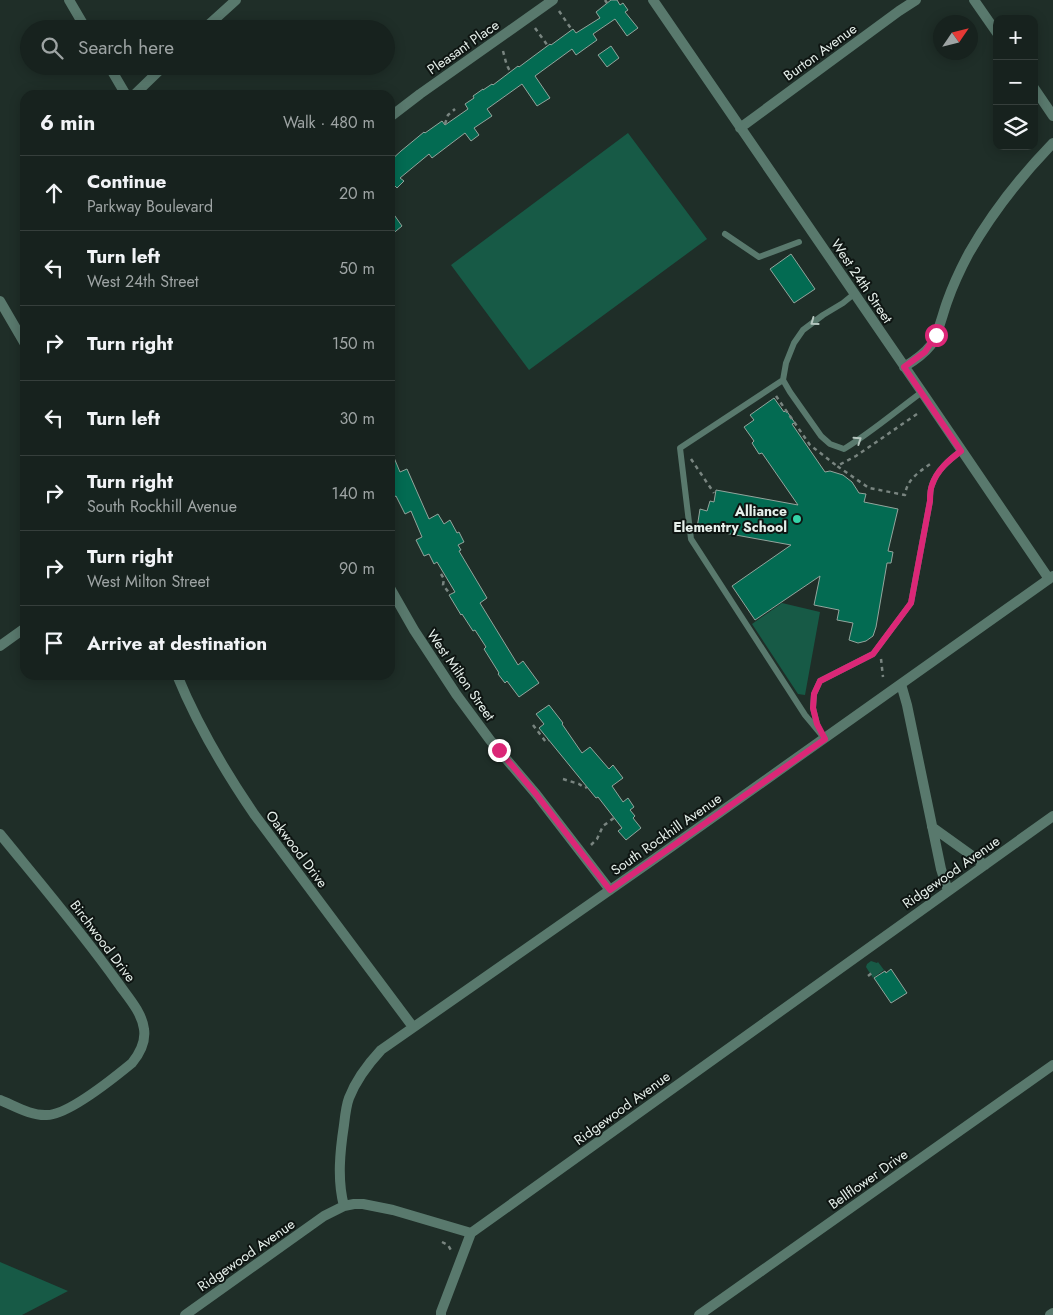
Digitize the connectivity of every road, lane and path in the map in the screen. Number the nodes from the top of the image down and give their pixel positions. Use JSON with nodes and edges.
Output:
{"nodes":[{"id":1,"x":69,"y":0,"type":"edge"},
{"id":2,"x":236,"y":0,"type":"edge"},
{"id":3,"x":553,"y":0,"type":"edge"},
{"id":4,"x":652,"y":0,"type":"edge"},
{"id":5,"x":916,"y":0,"type":"edge"},
{"id":6,"x":974,"y":0,"type":"edge"},
{"id":7,"x":559,"y":11,"type":"dead end"},
{"id":8,"x":81,"y":20,"type":"edge"},
{"id":9,"x":214,"y":20,"type":"edge"},
{"id":10,"x":993,"y":27,"type":"edge"},
{"id":11,"x":536,"y":28,"type":"dead end"},
{"id":12,"x":572,"y":30,"type":"dead end"},
{"id":13,"x":548,"y":46,"type":"dead end"},
{"id":14,"x":502,"y":51,"type":"dead end"},
{"id":15,"x":510,"y":72,"type":"dead end"},
{"id":16,"x":114,"y":75,"type":"edge"},
{"id":17,"x":155,"y":75,"type":"edge"},
{"id":18,"x":123,"y":90,"type":"edge"},
{"id":19,"x":139,"y":90,"type":"edge"},
{"id":20,"x":1038,"y":94,"type":"edge"},
{"id":21,"x":455,"y":109,"type":"dead end"},
{"id":22,"x":395,"y":113,"type":"edge"},
{"id":23,"x":1053,"y":116,"type":"edge"},
{"id":24,"x":445,"y":124,"type":"dead end"},
{"id":25,"x":740,"y":128,"type":"junction"},
{"id":26,"x":1053,"y":143,"type":"edge"},
{"id":27,"x":725,"y":234,"type":"dead end"},
{"id":28,"x":799,"y":242,"type":"dead end"},
{"id":29,"x":854,"y":294,"type":"junction"},
{"id":30,"x":0,"y":301,"type":"edge"},
{"id":31,"x":20,"y":335,"type":"edge"},
{"id":32,"x":904,"y":367,"type":"junction"},
{"id":33,"x":783,"y":380,"type":"junction"},
{"id":34,"x":922,"y":392,"type":"junction"},
{"id":35,"x":772,"y":394,"type":"dead end"},
{"id":36,"x":917,"y":414,"type":"dead end"},
{"id":37,"x":961,"y":451,"type":"junction"},
{"id":38,"x":687,"y":452,"type":"dead end"},
{"id":39,"x":936,"y":460,"type":"dead end"},
{"id":40,"x":836,"y":466,"type":"junction"},
{"id":41,"x":714,"y":493,"type":"dead end"},
{"id":42,"x":441,"y":574,"type":"dead end"},
{"id":43,"x":1051,"y":578,"type":"edge"},
{"id":44,"x":450,"y":594,"type":"dead end"},
{"id":45,"x":395,"y":597,"type":"edge"},
{"id":46,"x":20,"y":632,"type":"edge"},
{"id":47,"x":0,"y":646,"type":"edge"},
{"id":48,"x":881,"y":656,"type":"dead end"},
{"id":49,"x":883,"y":677,"type":"dead end"},
{"id":50,"x":179,"y":680,"type":"edge"},
{"id":51,"x":901,"y":684,"type":"junction"},
{"id":52,"x":533,"y":725,"type":"dead end"},
{"id":53,"x":825,"y":739,"type":"junction"},
{"id":54,"x":549,"y":740,"type":"dead end"},
{"id":55,"x":563,"y":779,"type":"dead end"},
{"id":56,"x":587,"y":787,"type":"dead end"},
{"id":57,"x":1053,"y":816,"type":"edge"},
{"id":58,"x":614,"y":818,"type":"dead end"},
{"id":59,"x":932,"y":827,"type":"junction"},
{"id":60,"x":0,"y":834,"type":"edge"},
{"id":61,"x":591,"y":846,"type":"dead end"},
{"id":62,"x":985,"y":865,"type":"junction"},
{"id":63,"x":610,"y":890,"type":"junction"},
{"id":64,"x":948,"y":891,"type":"junction"},
{"id":65,"x":872,"y":973,"type":"dead end"},
{"id":66,"x":868,"y":976,"type":"dead end"},
{"id":67,"x":413,"y":1027,"type":"junction"},
{"id":68,"x":1053,"y":1065,"type":"edge"},
{"id":69,"x":0,"y":1100,"type":"edge"},
{"id":70,"x":344,"y":1206,"type":"junction"},
{"id":71,"x":471,"y":1233,"type":"junction"},
{"id":72,"x":185,"y":1315,"type":"edge"},
{"id":73,"x":441,"y":1315,"type":"edge"},
{"id":74,"x":699,"y":1315,"type":"edge"}],
"edges":[{"from":1,"to":8,"type":"street"},
{"from":2,"to":9,"type":"street"},
{"from":3,"to":22,"type":"street","name":"Pleasant Place"},
{"from":4,"to":25,"type":"street","name":"West 24th Street"},
{"from":5,"to":25,"type":"street","name":"Burton Avenue"},
{"from":6,"to":10,"type":"street"},
{"from":7,"to":12,"type":"path"},
{"from":11,"to":13,"type":"path"},
{"from":14,"to":15,"type":"path"},
{"from":16,"to":18,"type":"street"},
{"from":17,"to":19,"type":"street"},
{"from":20,"to":23,"type":"street"},
{"from":21,"to":24,"type":"path"},
{"from":25,"to":29,"type":"street","name":"West 24th Street"},
{"from":26,"to":32,"type":"street"},
{"from":27,"to":28,"type":"lane"},
{"from":29,"to":32,"type":"street","name":"West 24th Street"},
{"from":29,"to":33,"type":"lane","one_way":true},
{"from":30,"to":31,"type":"street"},
{"from":32,"to":34,"type":"street","name":"West 24th Street"},
{"from":33,"to":34,"type":"lane","one_way":true},
{"from":33,"to":53,"type":"lane"},
{"from":34,"to":37,"type":"street","name":"West 24th Street"},
{"from":35,"to":40,"type":"path"},
{"from":36,"to":40,"type":"path"},
{"from":37,"to":43,"type":"street","name":"West 24th Street"},
{"from":37,"to":53,"type":"lane"},
{"from":38,"to":41,"type":"path"},
{"from":39,"to":40,"type":"path"},
{"from":42,"to":44,"type":"path"},
{"from":43,"to":51,"type":"street","name":"South Rockhill Avenue"},
{"from":45,"to":63,"type":"street","name":"West Milton Street"},
{"from":46,"to":47,"type":"street"},
{"from":48,"to":49,"type":"path"},
{"from":50,"to":67,"type":"street","name":"Oakwood Drive"},
{"from":51,"to":53,"type":"street","name":"South Rockhill Avenue"},
{"from":51,"to":59,"type":"street"},
{"from":52,"to":54,"type":"path"},
{"from":53,"to":63,"type":"street","name":"South Rockhill Avenue"},
{"from":55,"to":56,"type":"path"},
{"from":57,"to":62,"type":"street","name":"Ridgewood Avenue"},
{"from":58,"to":61,"type":"path"},
{"from":59,"to":62,"type":"street"},
{"from":59,"to":64,"type":"street"},
{"from":60,"to":69,"type":"street","name":"Birchwood Drive"},
{"from":62,"to":64,"type":"street","name":"Ridgewood Avenue"},
{"from":63,"to":67,"type":"street","name":"South Rockhill Avenue"},
{"from":64,"to":71,"type":"street","name":"Ridgewood Avenue"},
{"from":65,"to":66,"type":"path"},
{"from":67,"to":70,"type":"street","name":"South Rockhill Avenue"},
{"from":68,"to":74,"type":"street","name":"Bellflower Drive"},
{"from":70,"to":71,"type":"street","name":"Ridgewood Avenue"},
{"from":70,"to":72,"type":"street","name":"Ridgewood Avenue"},
{"from":71,"to":73,"type":"street"}]}
